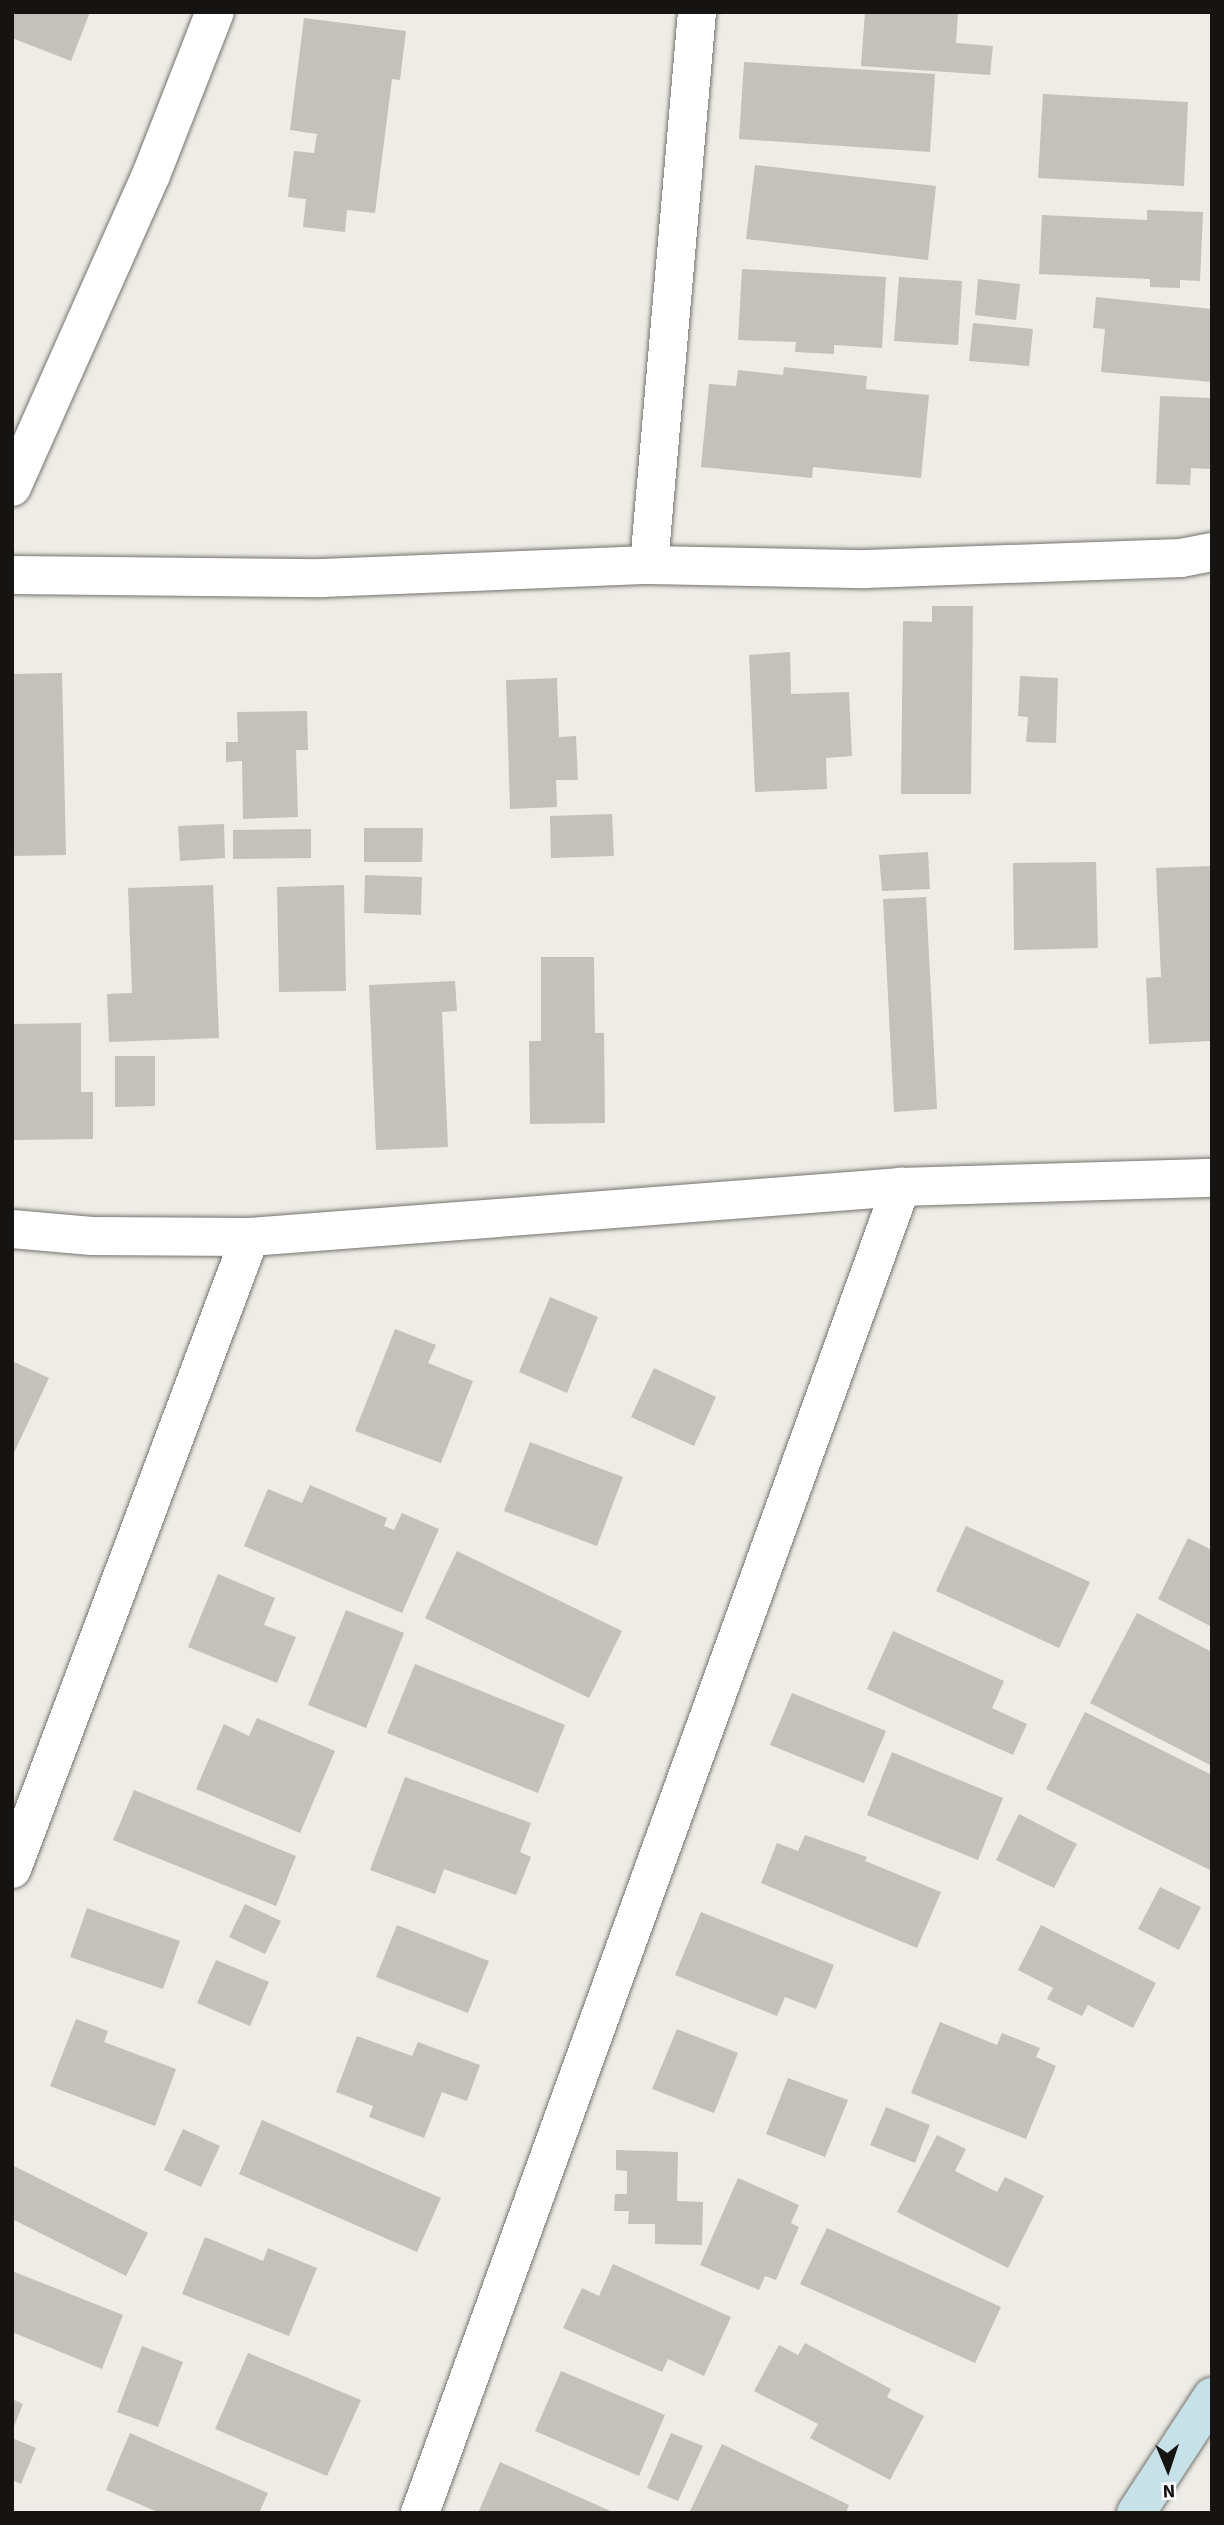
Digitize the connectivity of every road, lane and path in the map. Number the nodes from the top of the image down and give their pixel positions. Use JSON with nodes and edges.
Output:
{"nodes":[{"id":1,"x":215,"y":12,"type":"edge"},
{"id":2,"x":697,"y":12,"type":"edge"},
{"id":3,"x":12,"y":487,"type":"edge"},
{"id":4,"x":1212,"y":552,"type":"edge"},
{"id":5,"x":649,"y":565,"type":"junction"},
{"id":6,"x":12,"y":575,"type":"edge"},
{"id":7,"x":1212,"y":1178,"type":"edge"},
{"id":8,"x":901,"y":1187,"type":"junction"},
{"id":9,"x":12,"y":1229,"type":"edge"},
{"id":10,"x":250,"y":1237,"type":"junction"},
{"id":11,"x":12,"y":1869,"type":"edge"},
{"id":12,"x":1212,"y":2396,"type":"edge"},
{"id":13,"x":420,"y":2513,"type":"edge"},
{"id":14,"x":1136,"y":2513,"type":"edge"}],
"edges":[{"from":1,"to":3,"type":"street"},
{"from":2,"to":5,"type":"street"},
{"from":4,"to":5,"type":"street"},
{"from":5,"to":6,"type":"street"},
{"from":7,"to":8,"type":"street"},
{"from":8,"to":10,"type":"street"},
{"from":8,"to":13,"type":"street"},
{"from":9,"to":10,"type":"street"},
{"from":10,"to":11,"type":"street"},
{"from":12,"to":14,"type":"street"}]}
